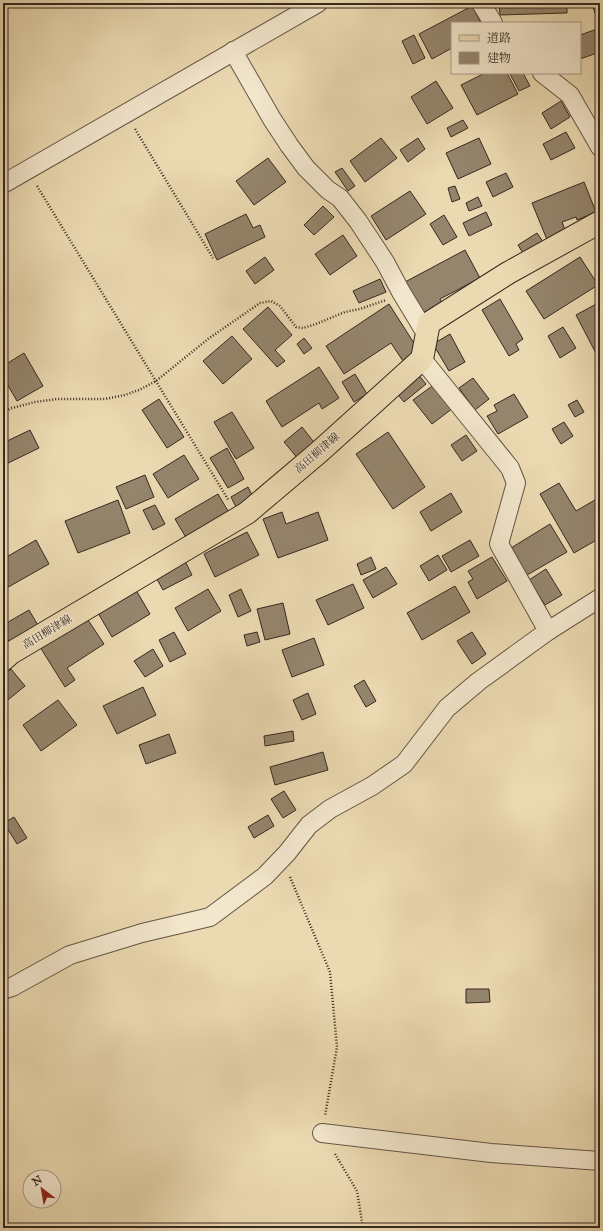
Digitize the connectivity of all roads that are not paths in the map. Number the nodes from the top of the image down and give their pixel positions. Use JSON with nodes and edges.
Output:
{"nodes":[{"id":1,"x":318,"y":3,"type":"edge"},
{"id":2,"x":481,"y":3,"type":"edge"},
{"id":3,"x":492,"y":22,"type":"edge"},
{"id":4,"x":234,"y":51,"type":"junction"},
{"id":5,"x":543,"y":74,"type":"edge"},
{"id":6,"x":600,"y":147,"type":"edge"},
{"id":7,"x":3,"y":184,"type":"edge"},
{"id":8,"x":600,"y":222,"type":"edge"},
{"id":9,"x":427,"y":335,"type":"junction"},
{"id":10,"x":422,"y":359,"type":"junction"},
{"id":11,"x":600,"y":598,"type":"edge"},
{"id":12,"x":548,"y":631,"type":"junction"},
{"id":13,"x":6,"y":652,"type":"edge"},
{"id":14,"x":3,"y":990,"type":"edge"},
{"id":15,"x":322,"y":1133,"type":"road end"},
{"id":16,"x":600,"y":1161,"type":"edge"}],
"edges":[{"from":1,"to":4,"type":"street"},
{"from":2,"to":3,"type":"street"},
{"from":4,"to":7,"type":"street"},
{"from":4,"to":9,"type":"street"},
{"from":5,"to":6,"type":"street"},
{"from":8,"to":9,"type":"main road"},
{"from":9,"to":10,"type":"main road"},
{"from":10,"to":12,"type":"street"},
{"from":10,"to":13,"type":"main road","name":"高田柳津線"},
{"from":11,"to":12,"type":"street"},
{"from":12,"to":14,"type":"street"},
{"from":15,"to":16,"type":"street"}]}
